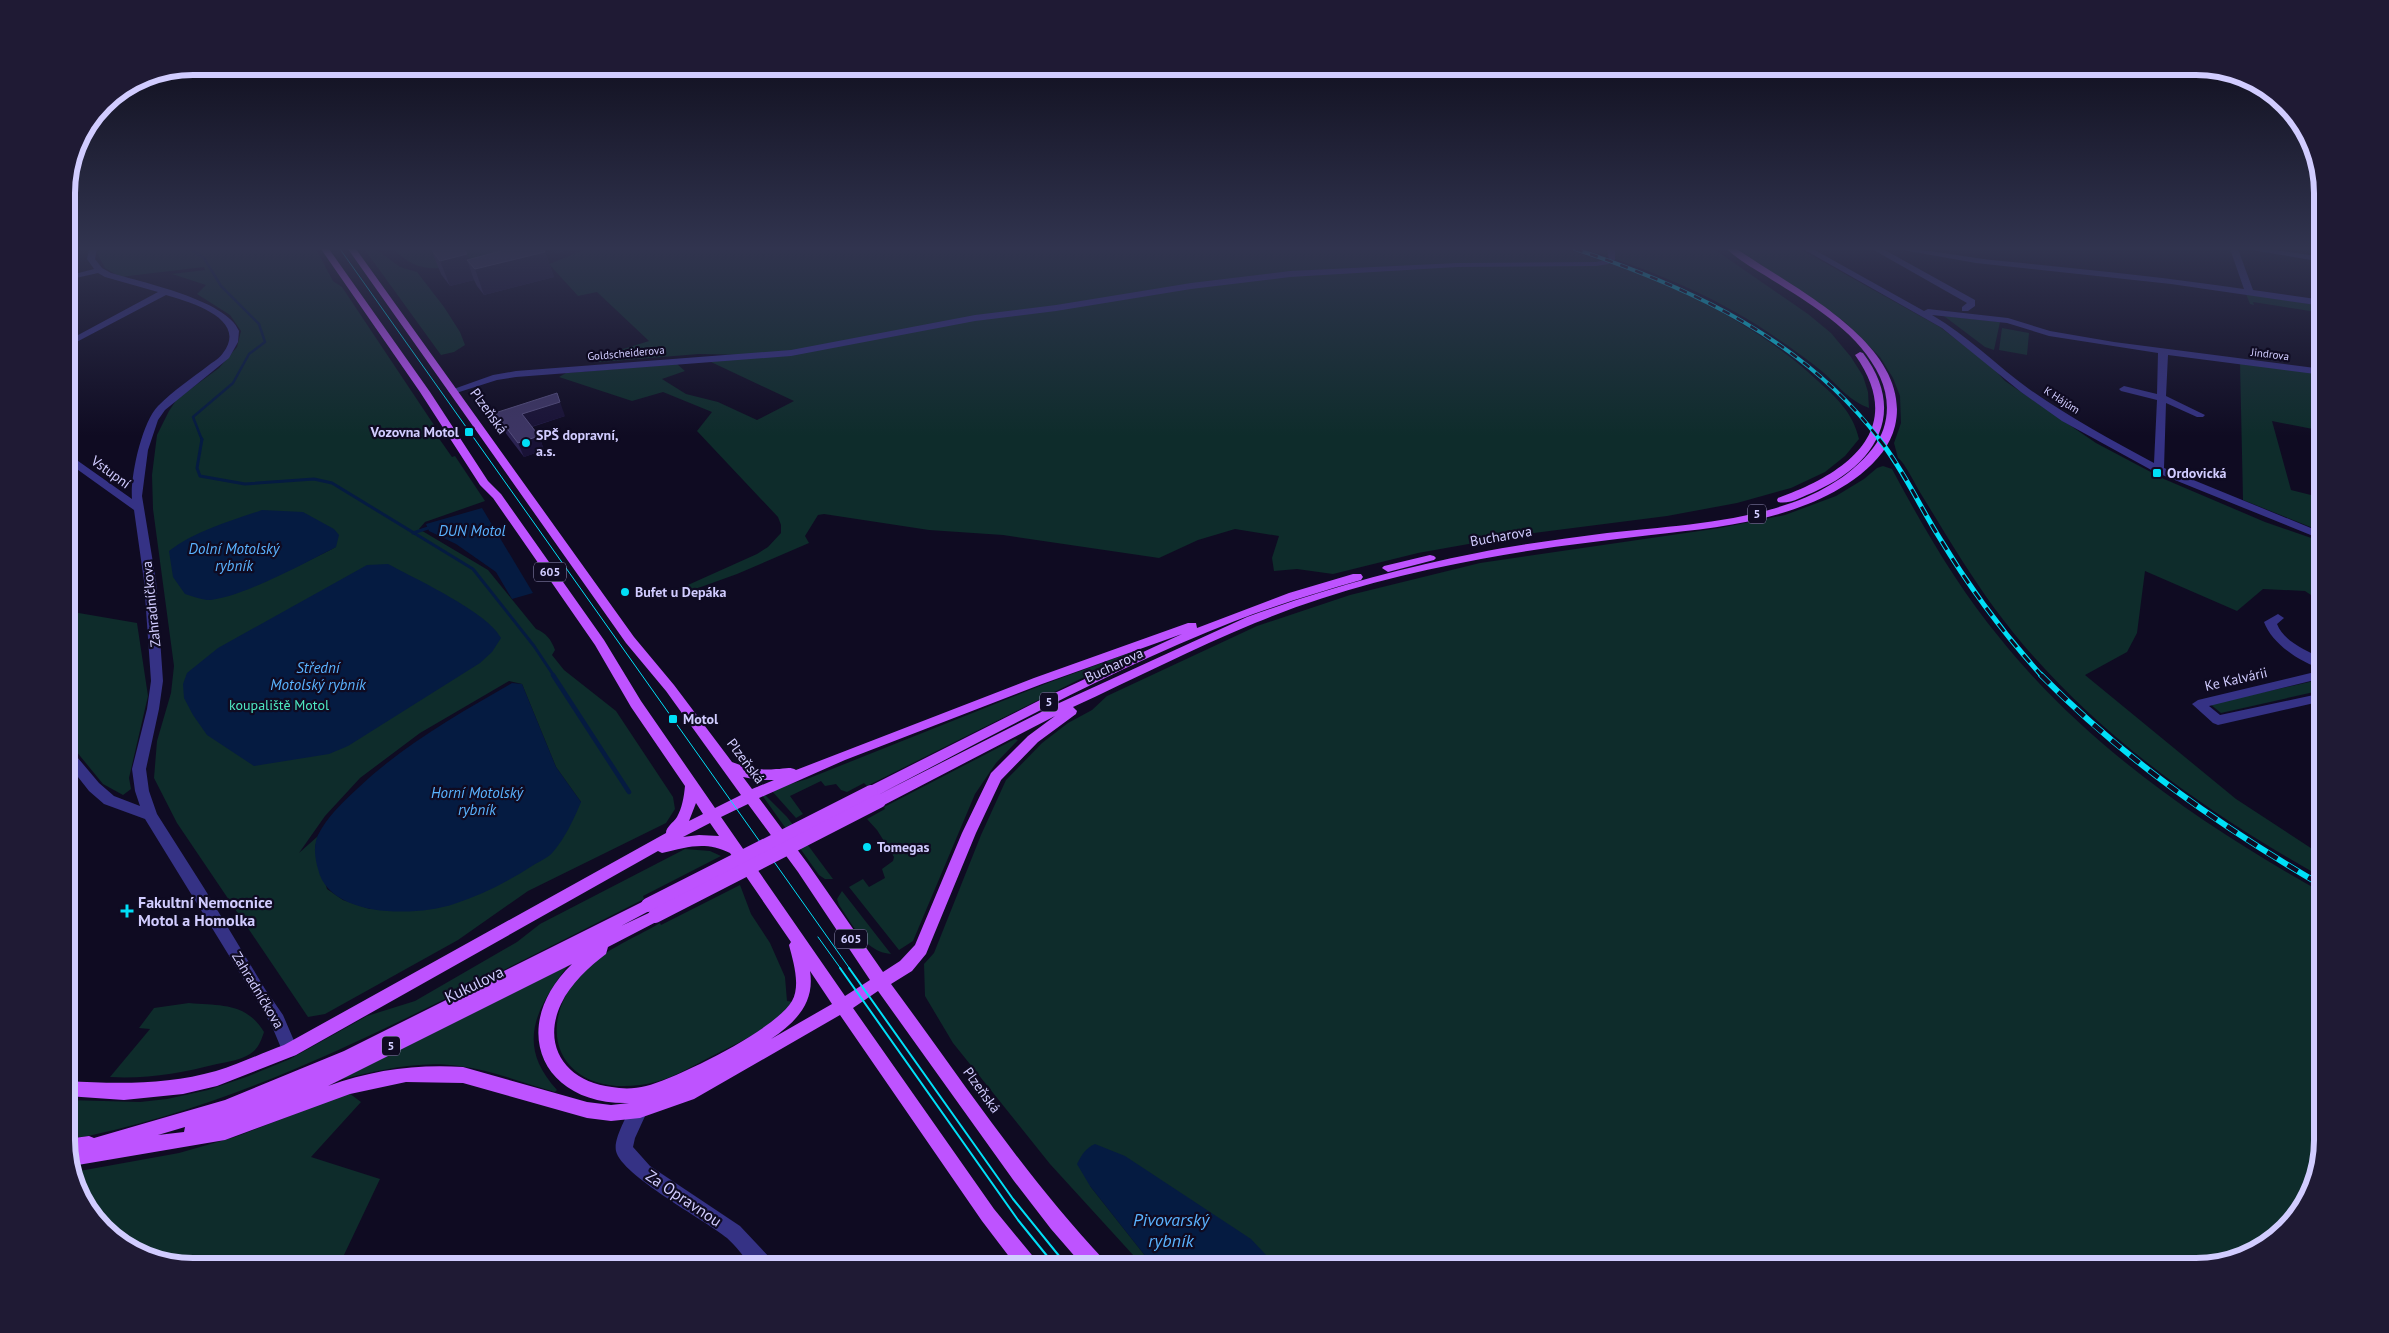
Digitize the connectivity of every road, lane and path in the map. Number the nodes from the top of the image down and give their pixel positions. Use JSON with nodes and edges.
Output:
{"nodes":[{"id":1,"x":127,"y":311,"type":"edge"},
{"id":2,"x":215,"y":311,"type":"edge"},
{"id":3,"x":369,"y":311,"type":"edge"},
{"id":4,"x":396,"y":311,"type":"edge"},
{"id":5,"x":1032,"y":311,"type":"edge"},
{"id":6,"x":1811,"y":311,"type":"edge"},
{"id":7,"x":1821,"y":311,"type":"edge"},
{"id":8,"x":1922,"y":311,"type":"edge"},
{"id":9,"x":1937,"y":311,"type":"edge"},
{"id":10,"x":1984,"y":311,"type":"edge"},
{"id":11,"x":1926,"y":313,"type":"junction"},
{"id":12,"x":2008,"y":321,"type":"junction"},
{"id":13,"x":75,"y":339,"type":"edge"},
{"id":14,"x":2163,"y":351,"type":"junction"},
{"id":15,"x":2314,"y":371,"type":"edge"},
{"id":16,"x":2124,"y":388,"type":"dead end"},
{"id":17,"x":453,"y":391,"type":"junction"},
{"id":18,"x":2162,"y":398,"type":"junction"},
{"id":19,"x":2200,"y":415,"type":"dead end"},
{"id":20,"x":75,"y":464,"type":"edge"},
{"id":21,"x":2159,"y":470,"type":"junction"},
{"id":22,"x":139,"y":509,"type":"junction"},
{"id":23,"x":2314,"y":534,"type":"edge"},
{"id":24,"x":1342,"y":585,"type":"junction"},
{"id":25,"x":1303,"y":597,"type":"junction"},
{"id":26,"x":1229,"y":617,"type":"junction"},
{"id":27,"x":2278,"y":618,"type":"dead end"},
{"id":28,"x":2314,"y":660,"type":"edge"},
{"id":29,"x":2314,"y":676,"type":"edge"},
{"id":30,"x":1099,"y":690,"type":"junction"},
{"id":31,"x":2314,"y":699,"type":"edge"},
{"id":32,"x":840,"y":757,"type":"junction"},
{"id":33,"x":725,"y":764,"type":"junction"},
{"id":34,"x":75,"y":765,"type":"edge"},
{"id":35,"x":692,"y":784,"type":"junction"},
{"id":36,"x":875,"y":796,"type":"junction"},
{"id":37,"x":750,"y":797,"type":"junction"},
{"id":38,"x":150,"y":815,"type":"junction"},
{"id":39,"x":713,"y":816,"type":"junction"},
{"id":40,"x":646,"y":851,"type":"junction"},
{"id":41,"x":740,"y":854,"type":"junction"},
{"id":42,"x":652,"y":911,"type":"junction"},
{"id":43,"x":628,"y":930,"type":"junction"},
{"id":44,"x":795,"y":935,"type":"junction"},
{"id":45,"x":882,"y":982,"type":"junction"},
{"id":46,"x":842,"y":1006,"type":"junction"},
{"id":47,"x":290,"y":1050,"type":"junction"},
{"id":48,"x":75,"y":1089,"type":"edge"},
{"id":49,"x":642,"y":1102,"type":"junction"},
{"id":50,"x":106,"y":1141,"type":"junction"},
{"id":51,"x":146,"y":1145,"type":"junction"},
{"id":52,"x":75,"y":1146,"type":"edge"},
{"id":53,"x":76,"y":1151,"type":"edge"},
{"id":54,"x":76,"y":1157,"type":"edge"},
{"id":55,"x":757,"y":1258,"type":"edge"},
{"id":56,"x":1022,"y":1258,"type":"edge"},
{"id":57,"x":1090,"y":1258,"type":"edge"}],
"edges":[{"from":1,"to":13,"type":"street"},
{"from":2,"to":22,"type":"street","name":"Zahradníčkova"},
{"from":3,"to":35,"type":"main road","number":"605"},
{"from":4,"to":17,"type":"main road","name":"Plzeňská","number":"605"},
{"from":5,"to":17,"type":"street","name":"Goldscheiderova"},
{"from":6,"to":24,"type":"main road","name":"Bucharova","number":"5"},
{"from":7,"to":24,"type":"main road","name":"Bucharova","number":"5"},
{"from":8,"to":11,"type":"street","name":"K Hájům"},
{"from":9,"to":11,"type":"street","name":"Jindrova"},
{"from":10,"to":12,"type":"street","name":"Jindrova"},
{"from":11,"to":12,"type":"street","name":"Jindrova"},
{"from":11,"to":21,"type":"street","name":"K Hájům"},
{"from":12,"to":14,"type":"street","name":"Jindrova"},
{"from":14,"to":15,"type":"street","name":"Jindrova"},
{"from":14,"to":18,"type":"street"},
{"from":16,"to":18,"type":"street"},
{"from":17,"to":33,"type":"main road","name":"Plzeňská","number":"605"},
{"from":18,"to":19,"type":"street"},
{"from":18,"to":21,"type":"street"},
{"from":20,"to":22,"type":"street","name":"Vstupní"},
{"from":21,"to":23,"type":"street","name":"K Hájům"},
{"from":22,"to":38,"type":"street","name":"Zahradníčkova"},
{"from":24,"to":25,"type":"main road","name":"Bucharova","number":"5"},
{"from":25,"to":26,"type":"main road","name":"Bucharova","number":"5"},
{"from":25,"to":30,"type":"main road","name":"Bucharova","number":"5"},
{"from":26,"to":32,"type":"main road"},
{"from":26,"to":36,"type":"main road","name":"Bucharova","number":"5"},
{"from":27,"to":28,"type":"street"},
{"from":29,"to":31,"type":"street","name":"Ke Kalvárii"},
{"from":30,"to":36,"type":"main road","name":"Bucharova","number":"5"},
{"from":30,"to":45,"type":"main road"},
{"from":32,"to":33,"type":"main road"},
{"from":32,"to":37,"type":"main road"},
{"from":33,"to":37,"type":"main road","name":"Plzeňská","number":"605"},
{"from":34,"to":38,"type":"street"},
{"from":35,"to":39,"type":"main road","number":"605"},
{"from":35,"to":40,"type":"main road"},
{"from":36,"to":42,"type":"main road","name":"Kukulova","number":"5","bridge":true},
{"from":37,"to":39,"type":"main road"},
{"from":37,"to":45,"type":"main road","name":"Plzeňská","number":"605"},
{"from":38,"to":47,"type":"street","name":"Zahradníčkova"},
{"from":39,"to":40,"type":"main road"},
{"from":39,"to":41,"type":"main road","number":"605"},
{"from":40,"to":41,"type":"main road"},
{"from":40,"to":47,"type":"main road"},
{"from":41,"to":44,"type":"main road","number":"605"},
{"from":42,"to":43,"type":"main road","name":"Kukulova","number":"5"},
{"from":42,"to":50,"type":"main road","name":"Kukulova","number":"5"},
{"from":43,"to":49,"type":"main road"},
{"from":43,"to":51,"type":"main road","name":"Kukulova","number":"5"},
{"from":44,"to":46,"type":"main road","number":"605"},
{"from":44,"to":49,"type":"main road"},
{"from":45,"to":46,"type":"main road"},
{"from":45,"to":57,"type":"main road","name":"Plzeňská","number":"605"},
{"from":46,"to":49,"type":"main road"},
{"from":46,"to":56,"type":"main road","number":"605"},
{"from":47,"to":48,"type":"main road"},
{"from":49,"to":51,"type":"main road"},
{"from":49,"to":55,"type":"street","name":"Za Opravnou"},
{"from":50,"to":52,"type":"main road"},
{"from":50,"to":53,"type":"main road","name":"Kukulova","number":"5"},
{"from":51,"to":54,"type":"main road","name":"Kukulova","number":"5"}]}
